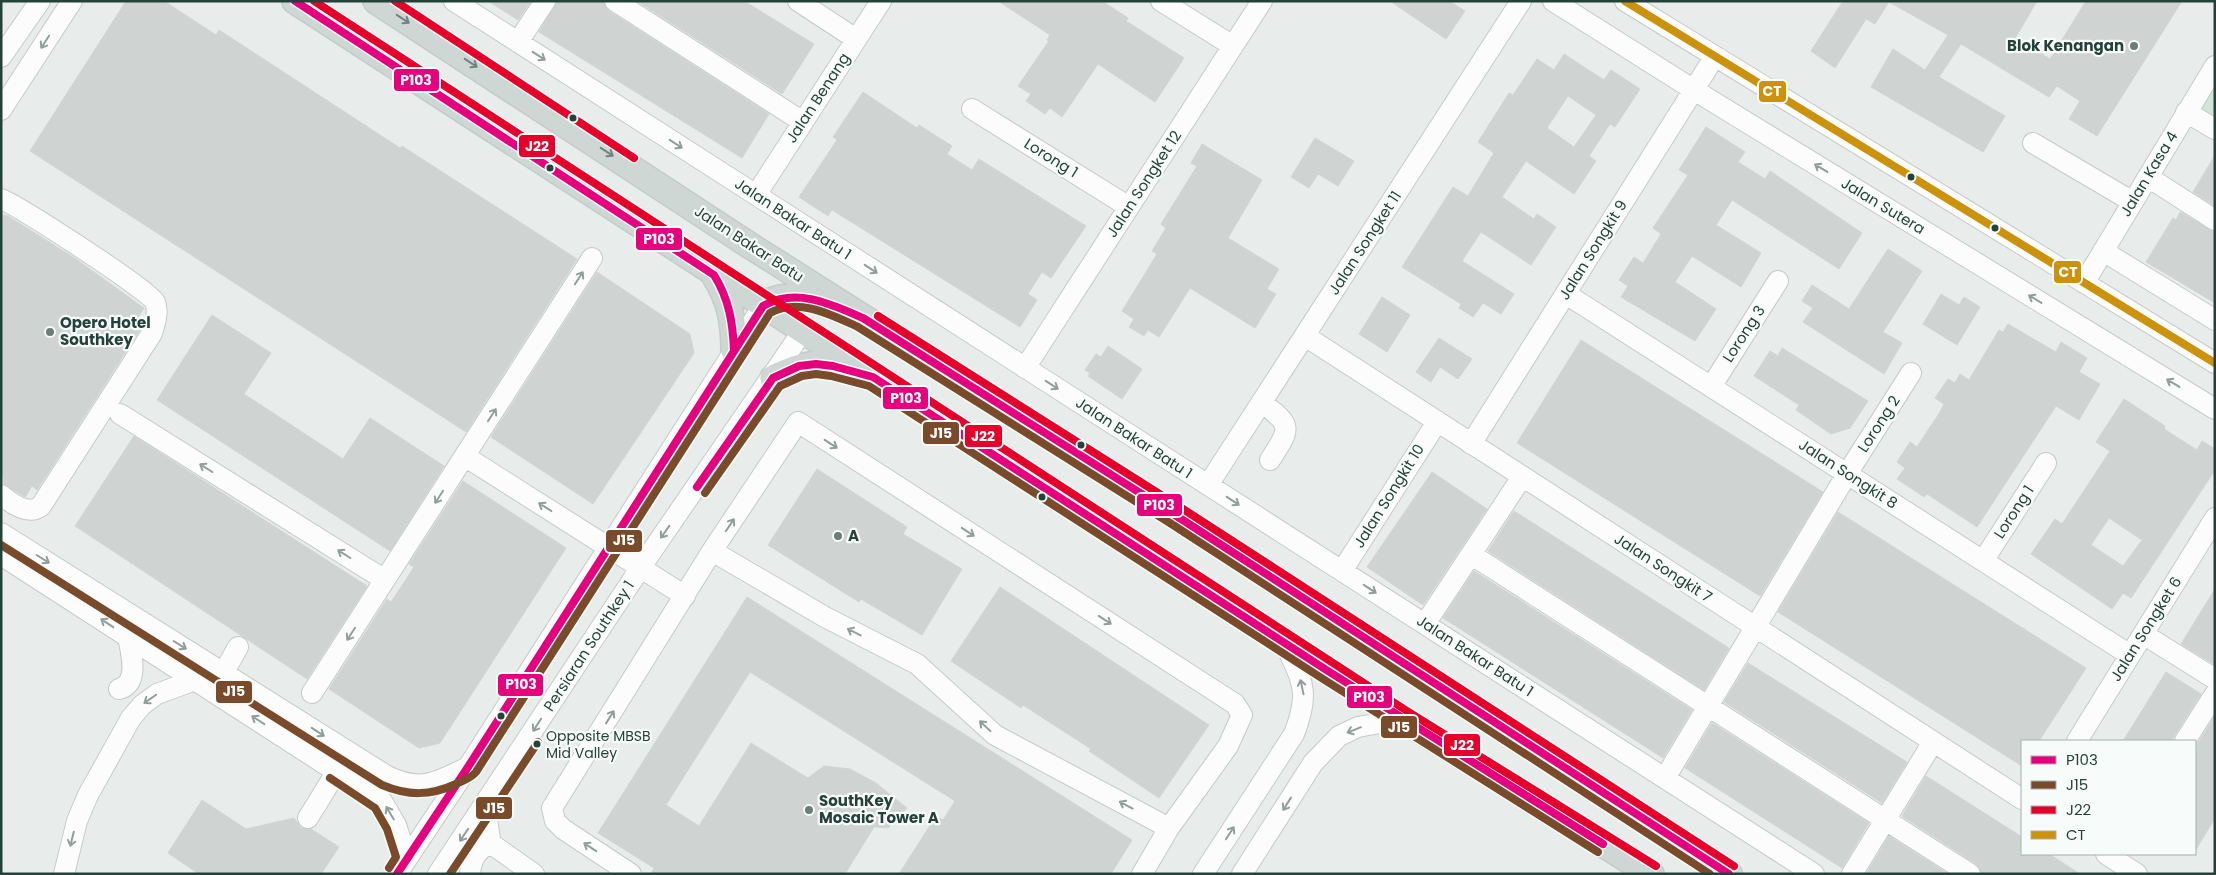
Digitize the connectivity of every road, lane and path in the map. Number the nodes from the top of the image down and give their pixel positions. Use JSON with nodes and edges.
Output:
{"nodes":[{"id":1,"x":25,"y":1,"type":"edge"},
{"id":2,"x":40,"y":1,"type":"edge"},
{"id":3,"x":72,"y":1,"type":"edge"},
{"id":4,"x":295,"y":1,"type":"edge"},
{"id":5,"x":376,"y":1,"type":"edge"},
{"id":6,"x":454,"y":1,"type":"edge"},
{"id":7,"x":545,"y":1,"type":"edge"},
{"id":8,"x":615,"y":1,"type":"edge"},
{"id":9,"x":798,"y":1,"type":"edge"},
{"id":10,"x":880,"y":1,"type":"edge"},
{"id":11,"x":1161,"y":1,"type":"edge"},
{"id":12,"x":1262,"y":1,"type":"edge"},
{"id":13,"x":1521,"y":1,"type":"edge"},
{"id":14,"x":1553,"y":1,"type":"edge"},
{"id":15,"x":1626,"y":1,"type":"edge"},
{"id":16,"x":1,"y":34,"type":"edge"},
{"id":17,"x":856,"y":39,"type":"junction"},
{"id":18,"x":518,"y":42,"type":"junction"},
{"id":19,"x":1233,"y":46,"type":"junction"},
{"id":20,"x":1,"y":56,"type":"edge"},
{"id":21,"x":1715,"y":56,"type":"junction"},
{"id":22,"x":2214,"y":67,"type":"edge"},
{"id":23,"x":1694,"y":90,"type":"junction"},
{"id":24,"x":972,"y":109,"type":"dead end"},
{"id":25,"x":1,"y":110,"type":"edge"},
{"id":26,"x":2186,"y":112,"type":"junction"},
{"id":27,"x":803,"y":122,"type":"junction"},
{"id":28,"x":2215,"y":129,"type":"edge"},
{"id":29,"x":2033,"y":144,"type":"dead end"},
{"id":30,"x":2148,"y":177,"type":"junction"},
{"id":31,"x":756,"y":195,"type":"junction"},
{"id":32,"x":1,"y":199,"type":"edge"},
{"id":33,"x":2133,"y":202,"type":"junction"},
{"id":34,"x":1129,"y":207,"type":"junction"},
{"id":35,"x":2215,"y":220,"type":"edge"},
{"id":36,"x":749,"y":245,"type":"junction"},
{"id":37,"x":2103,"y":251,"type":"junction"},
{"id":38,"x":592,"y":258,"type":"dead end"},
{"id":39,"x":714,"y":275,"type":"junction"},
{"id":40,"x":1778,"y":281,"type":"dead end"},
{"id":41,"x":2084,"y":283,"type":"junction"},
{"id":42,"x":1566,"y":294,"type":"junction"},
{"id":43,"x":793,"y":298,"type":"junction"},
{"id":44,"x":763,"y":306,"type":"junction"},
{"id":45,"x":863,"y":318,"type":"junction"},
{"id":46,"x":2215,"y":320,"type":"edge"},
{"id":47,"x":802,"y":332,"type":"junction"},
{"id":48,"x":1305,"y":336,"type":"junction"},
{"id":49,"x":734,"y":351,"type":"junction"},
{"id":50,"x":2215,"y":363,"type":"edge"},
{"id":51,"x":1025,"y":368,"type":"junction"},
{"id":52,"x":1911,"y":373,"type":"dead end"},
{"id":53,"x":873,"y":377,"type":"junction"},
{"id":54,"x":773,"y":378,"type":"junction"},
{"id":55,"x":1710,"y":386,"type":"junction"},
{"id":56,"x":1262,"y":403,"type":"junction"},
{"id":57,"x":2215,"y":409,"type":"edge"},
{"id":58,"x":120,"y":414,"type":"dead end"},
{"id":59,"x":1437,"y":422,"type":"junction"},
{"id":60,"x":1471,"y":444,"type":"junction"},
{"id":61,"x":466,"y":456,"type":"junction"},
{"id":62,"x":1270,"y":460,"type":"dead end"},
{"id":63,"x":2046,"y":463,"type":"dead end"},
{"id":64,"x":1847,"y":474,"type":"junction"},
{"id":65,"x":1522,"y":477,"type":"junction"},
{"id":66,"x":1208,"y":486,"type":"junction"},
{"id":67,"x":1,"y":495,"type":"edge"},
{"id":68,"x":2215,"y":518,"type":"edge"},
{"id":69,"x":1,"y":533,"type":"edge"},
{"id":70,"x":609,"y":547,"type":"junction"},
{"id":71,"x":712,"y":551,"type":"junction"},
{"id":72,"x":1,"y":555,"type":"edge"},
{"id":73,"x":1472,"y":555,"type":"junction"},
{"id":74,"x":1983,"y":561,"type":"junction"},
{"id":75,"x":641,"y":567,"type":"junction"},
{"id":76,"x":1342,"y":571,"type":"junction"},
{"id":77,"x":385,"y":580,"type":"junction"},
{"id":78,"x":686,"y":596,"type":"junction"},
{"id":79,"x":1425,"y":624,"type":"junction"},
{"id":80,"x":1755,"y":627,"type":"junction"},
{"id":81,"x":2143,"y":634,"type":"junction"},
{"id":82,"x":128,"y":637,"type":"junction"},
{"id":83,"x":1284,"y":641,"type":"junction"},
{"id":84,"x":238,"y":647,"type":"dead end"},
{"id":85,"x":2130,"y":655,"type":"junction"},
{"id":86,"x":224,"y":672,"type":"junction"},
{"id":87,"x":2215,"y":679,"type":"edge"},
{"id":88,"x":195,"y":680,"type":"junction"},
{"id":89,"x":119,"y":689,"type":"dead end"},
{"id":90,"x":312,"y":694,"type":"dead end"},
{"id":91,"x":2215,"y":694,"type":"edge"},
{"id":92,"x":1708,"y":706,"type":"junction"},
{"id":93,"x":1402,"y":719,"type":"junction"},
{"id":94,"x":2078,"y":740,"type":"edge"},
{"id":95,"x":2186,"y":740,"type":"edge"},
{"id":96,"x":1933,"y":742,"type":"junction"},
{"id":97,"x":468,"y":767,"type":"junction"},
{"id":98,"x":337,"y":771,"type":"junction"},
{"id":99,"x":1665,"y":778,"type":"junction"},
{"id":100,"x":490,"y":796,"type":"junction"},
{"id":101,"x":2021,"y":799,"type":"edge"},
{"id":102,"x":308,"y":818,"type":"dead end"},
{"id":103,"x":1885,"y":820,"type":"junction"},
{"id":104,"x":1169,"y":828,"type":"junction"},
{"id":105,"x":490,"y":843,"type":"junction"},
{"id":106,"x":2110,"y":855,"type":"edge"},
{"id":107,"x":402,"y":866,"type":"edge"},
{"id":108,"x":64,"y":874,"type":"edge"},
{"id":109,"x":438,"y":874,"type":"edge"},
{"id":110,"x":470,"y":874,"type":"edge"},
{"id":111,"x":534,"y":874,"type":"edge"},
{"id":112,"x":631,"y":874,"type":"edge"},
{"id":113,"x":1142,"y":874,"type":"edge"},
{"id":114,"x":1203,"y":874,"type":"edge"},
{"id":115,"x":1242,"y":874,"type":"edge"},
{"id":116,"x":1651,"y":874,"type":"edge"},
{"id":117,"x":1729,"y":874,"type":"edge"},
{"id":118,"x":1814,"y":874,"type":"edge"},
{"id":119,"x":1852,"y":874,"type":"edge"},
{"id":120,"x":1970,"y":874,"type":"edge"},
{"id":121,"x":2137,"y":874,"type":"edge"}],
"edges":[{"from":1,"to":16,"type":"street"},
{"from":2,"to":20,"type":"street"},
{"from":3,"to":25,"type":"street","one_way":true},
{"from":4,"to":39,"type":"main road"},
{"from":5,"to":36,"type":"main road","name":"Jalan Bakar Batu","one_way":true},
{"from":6,"to":18,"type":"street","name":"Jalan Bakar Batu 1"},
{"from":7,"to":18,"type":"street"},
{"from":8,"to":27,"type":"street"},
{"from":9,"to":17,"type":"street"},
{"from":10,"to":17,"type":"street","name":"Jalan Benang"},
{"from":11,"to":19,"type":"street"},
{"from":12,"to":19,"type":"street","name":"Jalan Songket 12"},
{"from":13,"to":48,"type":"street","name":"Jalan Songket 11"},
{"from":14,"to":23,"type":"street","name":"Jalan Sutera"},
{"from":15,"to":21,"type":"street"},
{"from":17,"to":27,"type":"street","name":"Jalan Benang"},
{"from":18,"to":31,"type":"street","name":"Jalan Bakar Batu 1","one_way":true},
{"from":19,"to":34,"type":"street","name":"Jalan Songket 12"},
{"from":21,"to":23,"type":"street","name":"Jalan Songkit 9"},
{"from":21,"to":41,"type":"street"},
{"from":22,"to":26,"type":"street","name":"Jalan Kasa 4"},
{"from":23,"to":42,"type":"street","name":"Jalan Songkit 9"},
{"from":57,"to":23,"type":"street","name":"Jalan Sutera","one_way":true},
{"from":24,"to":34,"type":"street","name":"Lorong 1"},
{"from":26,"to":28,"type":"street"},
{"from":26,"to":30,"type":"street","name":"Jalan Kasa 4"},
{"from":27,"to":31,"type":"street","name":"Jalan Benang"},
{"from":29,"to":33,"type":"street"},
{"from":30,"to":33,"type":"street","name":"Jalan Kasa 4"},
{"from":30,"to":35,"type":"street"},
{"from":31,"to":51,"type":"street","name":"Jalan Bakar Batu 1","one_way":true},
{"from":32,"to":67,"type":"street"},
{"from":33,"to":37,"type":"street","name":"Jalan Kasa 4"},
{"from":34,"to":51,"type":"street","name":"Jalan Songket 12"},
{"from":36,"to":43,"type":"main road"},
{"from":36,"to":45,"type":"main road","name":"Jalan Bakar Batu"},
{"from":37,"to":41,"type":"street","name":"Jalan Kasa 4"},
{"from":37,"to":46,"type":"street"},
{"from":61,"to":38,"type":"street","one_way":true},
{"from":39,"to":44,"type":"main road"},
{"from":39,"to":49,"type":"main road"},
{"from":40,"to":55,"type":"street","name":"Lorong 3"},
{"from":41,"to":50,"type":"street"},
{"from":42,"to":55,"type":"street","name":"Jalan Songkit 8"},
{"from":42,"to":60,"type":"street","name":"Jalan Songkit 9"},
{"from":43,"to":44,"type":"main road"},
{"from":43,"to":45,"type":"main road"},
{"from":43,"to":47,"type":"main road"},
{"from":44,"to":47,"type":"main road"},
{"from":44,"to":49,"type":"street"},
{"from":45,"to":117,"type":"main road","name":"Jalan Bakar Batu"},
{"from":47,"to":53,"type":"main road"},
{"from":47,"to":54,"type":"street","name":"Persiaran Southkey 1"},
{"from":48,"to":56,"type":"street","name":"Jalan Songket 11"},
{"from":48,"to":59,"type":"street","name":"Jalan Songkit 7"},
{"from":49,"to":70,"type":"street"},
{"from":51,"to":66,"type":"street","name":"Jalan Bakar Batu 1","one_way":true},
{"from":52,"to":64,"type":"street","name":"Lorong 2"},
{"from":53,"to":54,"type":"main road"},
{"from":53,"to":83,"type":"main road"},
{"from":54,"to":75,"type":"street","name":"Persiaran Southkey 1","one_way":true},
{"from":55,"to":64,"type":"street","name":"Jalan Songkit 8"},
{"from":56,"to":62,"type":"street"},
{"from":56,"to":66,"type":"street","name":"Jalan Songket 11"},
{"from":77,"to":58,"type":"street","one_way":true},
{"from":59,"to":60,"type":"street","name":"Jalan Songkit 7"},
{"from":59,"to":76,"type":"street","name":"Jalan Songkit 10"},
{"from":60,"to":65,"type":"street","name":"Jalan Songkit 7"},
{"from":70,"to":61,"type":"street","name":"Persiaran Southkey 1","one_way":true},
{"from":61,"to":77,"type":"street","one_way":true},
{"from":63,"to":74,"type":"street","name":"Lorong 1"},
{"from":64,"to":74,"type":"street","name":"Jalan Songkit 8"},
{"from":64,"to":80,"type":"street","name":"Lorong 2"},
{"from":65,"to":73,"type":"street"},
{"from":65,"to":80,"type":"street","name":"Jalan Songkit 7"},
{"from":66,"to":76,"type":"street","name":"Jalan Bakar Batu 1","one_way":true},
{"from":68,"to":81,"type":"street","name":"Jalan Songket 6"},
{"from":69,"to":86,"type":"street","one_way":true},
{"from":70,"to":75,"type":"street","name":"Persiaran Southkey 1"},
{"from":70,"to":97,"type":"street"},
{"from":71,"to":78,"type":"street"},
{"from":104,"to":71,"type":"street","one_way":true},
{"from":71,"to":104,"type":"street","one_way":true},
{"from":82,"to":72,"type":"street","one_way":true},
{"from":73,"to":79,"type":"street"},
{"from":73,"to":92,"type":"street"},
{"from":74,"to":85,"type":"street","name":"Jalan Songkit 8"},
{"from":75,"to":78,"type":"street"},
{"from":75,"to":100,"type":"street","name":"Persiaran Southkey 1","one_way":true},
{"from":76,"to":79,"type":"street","name":"Jalan Bakar Batu 1","one_way":true},
{"from":77,"to":90,"type":"street","one_way":true},
{"from":112,"to":78,"type":"street","one_way":true},
{"from":79,"to":99,"type":"street","name":"Jalan Bakar Batu 1"},
{"from":80,"to":92,"type":"street","name":"Lorong 2"},
{"from":80,"to":96,"type":"street","name":"Jalan Songkit 7"},
{"from":81,"to":85,"type":"street","name":"Jalan Songket 6"},
{"from":81,"to":87,"type":"street"},
{"from":82,"to":88,"type":"street"},
{"from":82,"to":89,"type":"street"},
{"from":83,"to":93,"type":"main road"},
{"from":114,"to":83,"type":"street","one_way":true},
{"from":84,"to":86,"type":"street"},
{"from":85,"to":94,"type":"street","name":"Jalan Songket 6"},
{"from":86,"to":97,"type":"street","one_way":true},
{"from":98,"to":88,"type":"street","one_way":true},
{"from":88,"to":108,"type":"street","one_way":true},
{"from":91,"to":95,"type":"street"},
{"from":92,"to":99,"type":"street","name":"Lorong 2"},
{"from":92,"to":103,"type":"street"},
{"from":93,"to":115,"type":"street","one_way":true},
{"from":93,"to":116,"type":"main road"},
{"from":96,"to":101,"type":"street","name":"Jalan Songkit 7"},
{"from":96,"to":103,"type":"street"},
{"from":97,"to":107,"type":"street"},
{"from":98,"to":102,"type":"street"},
{"from":107,"to":98,"type":"street","one_way":true},
{"from":99,"to":118,"type":"street","name":"Jalan Bakar Batu 1"},
{"from":100,"to":105,"type":"street"},
{"from":100,"to":109,"type":"street","name":"Persiaran Southkey 1","one_way":true},
{"from":103,"to":119,"type":"street"},
{"from":103,"to":120,"type":"street"},
{"from":104,"to":113,"type":"street"},
{"from":105,"to":110,"type":"street"},
{"from":105,"to":111,"type":"street"},
{"from":106,"to":121,"type":"street"}]}
